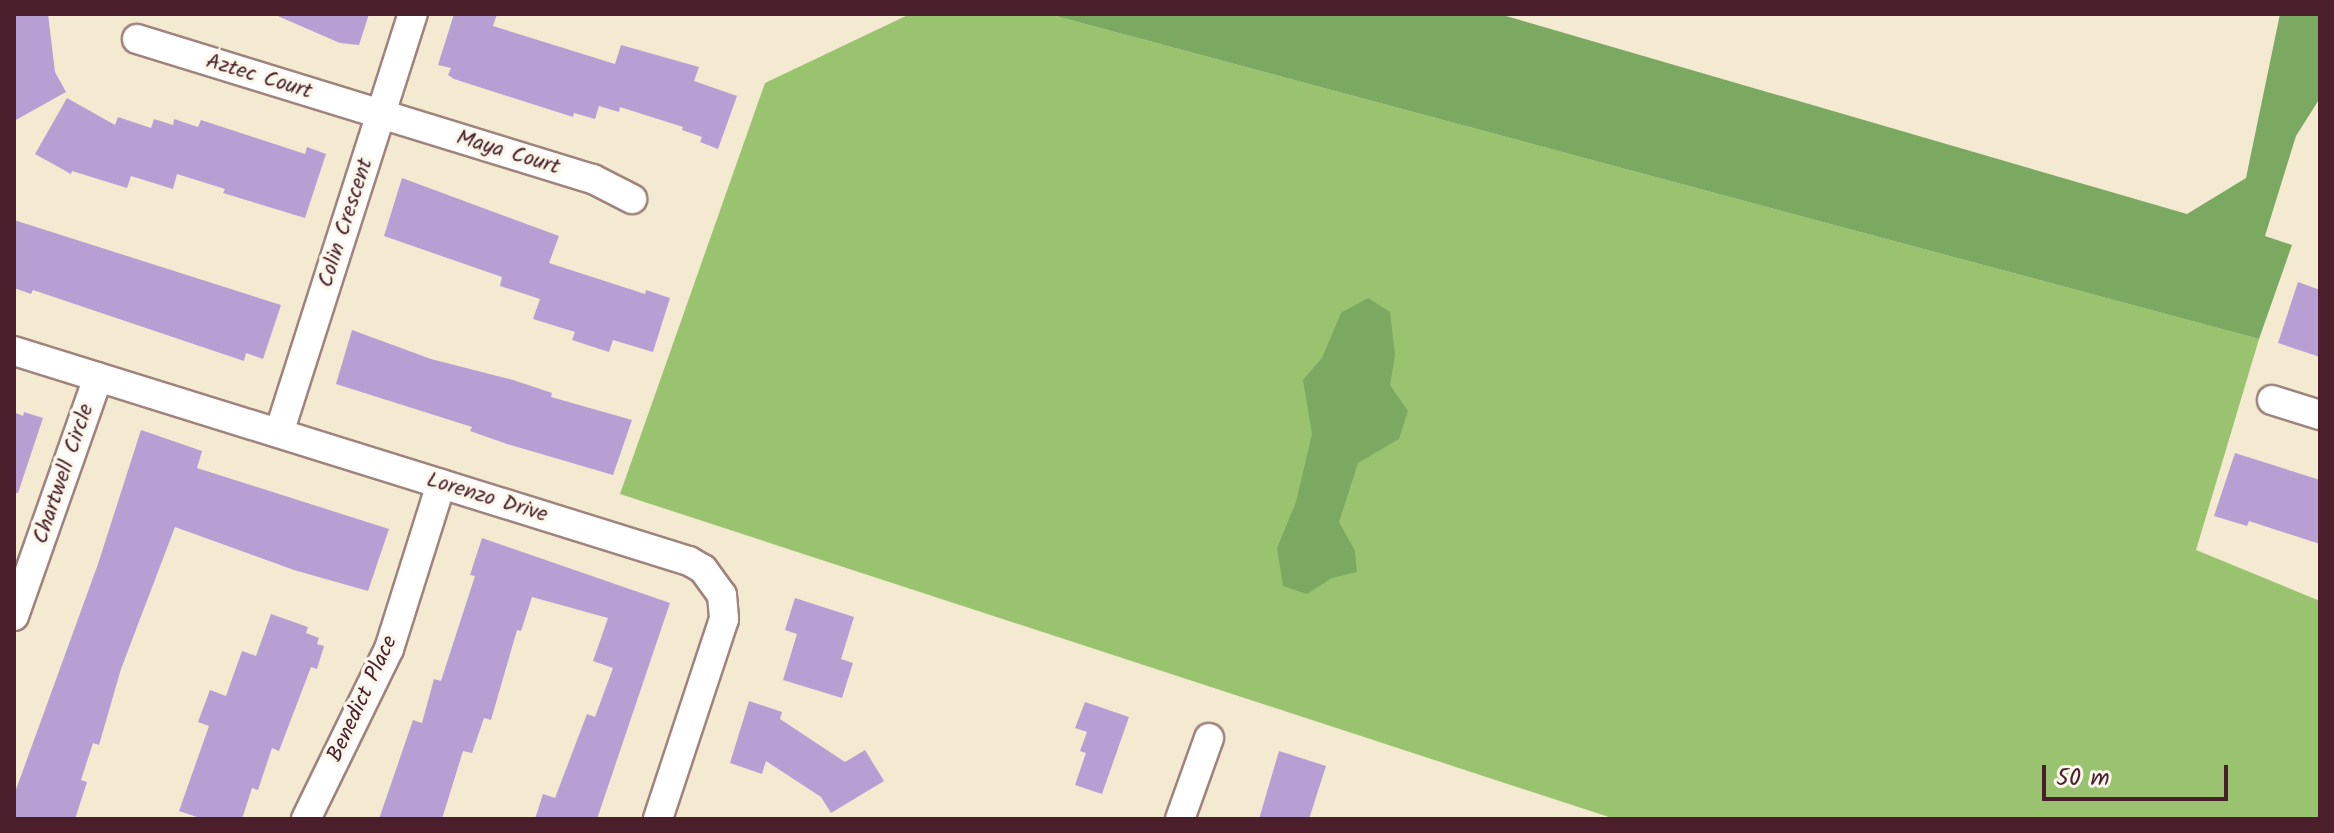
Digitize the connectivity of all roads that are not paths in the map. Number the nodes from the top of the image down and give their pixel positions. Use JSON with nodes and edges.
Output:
{"nodes":[{"id":1,"x":413,"y":14,"type":"edge"},
{"id":2,"x":137,"y":39,"type":"dead end"},
{"id":3,"x":381,"y":115,"type":"junction"},
{"id":4,"x":632,"y":199,"type":"dead end"},
{"id":5,"x":14,"y":351,"type":"edge"},
{"id":6,"x":98,"y":377,"type":"junction"},
{"id":7,"x":2272,"y":400,"type":"dead end"},
{"id":8,"x":2320,"y":415,"type":"edge"},
{"id":9,"x":279,"y":433,"type":"junction"},
{"id":10,"x":441,"y":484,"type":"junction"},
{"id":11,"x":14,"y":616,"type":"edge"},
{"id":12,"x":1209,"y":738,"type":"dead end"},
{"id":13,"x":661,"y":818,"type":"edge"},
{"id":14,"x":306,"y":819,"type":"edge"},
{"id":15,"x":1180,"y":819,"type":"edge"}],
"edges":[{"from":1,"to":3,"type":"street","name":"Colin Crescent"},
{"from":2,"to":3,"type":"street","name":"Aztec Court"},
{"from":3,"to":4,"type":"street","name":"Maya Court"},
{"from":3,"to":9,"type":"street","name":"Colin Crescent"},
{"from":5,"to":6,"type":"street","name":"Lorenzo Drive"},
{"from":6,"to":9,"type":"street","name":"Lorenzo Drive"},
{"from":6,"to":11,"type":"street","name":"Chartwell Circle"},
{"from":7,"to":8,"type":"street"},
{"from":9,"to":10,"type":"street","name":"Lorenzo Drive"},
{"from":10,"to":13,"type":"street","name":"Lorenzo Drive"},
{"from":10,"to":14,"type":"street","name":"Benedict Place"},
{"from":12,"to":15,"type":"street"}]}
